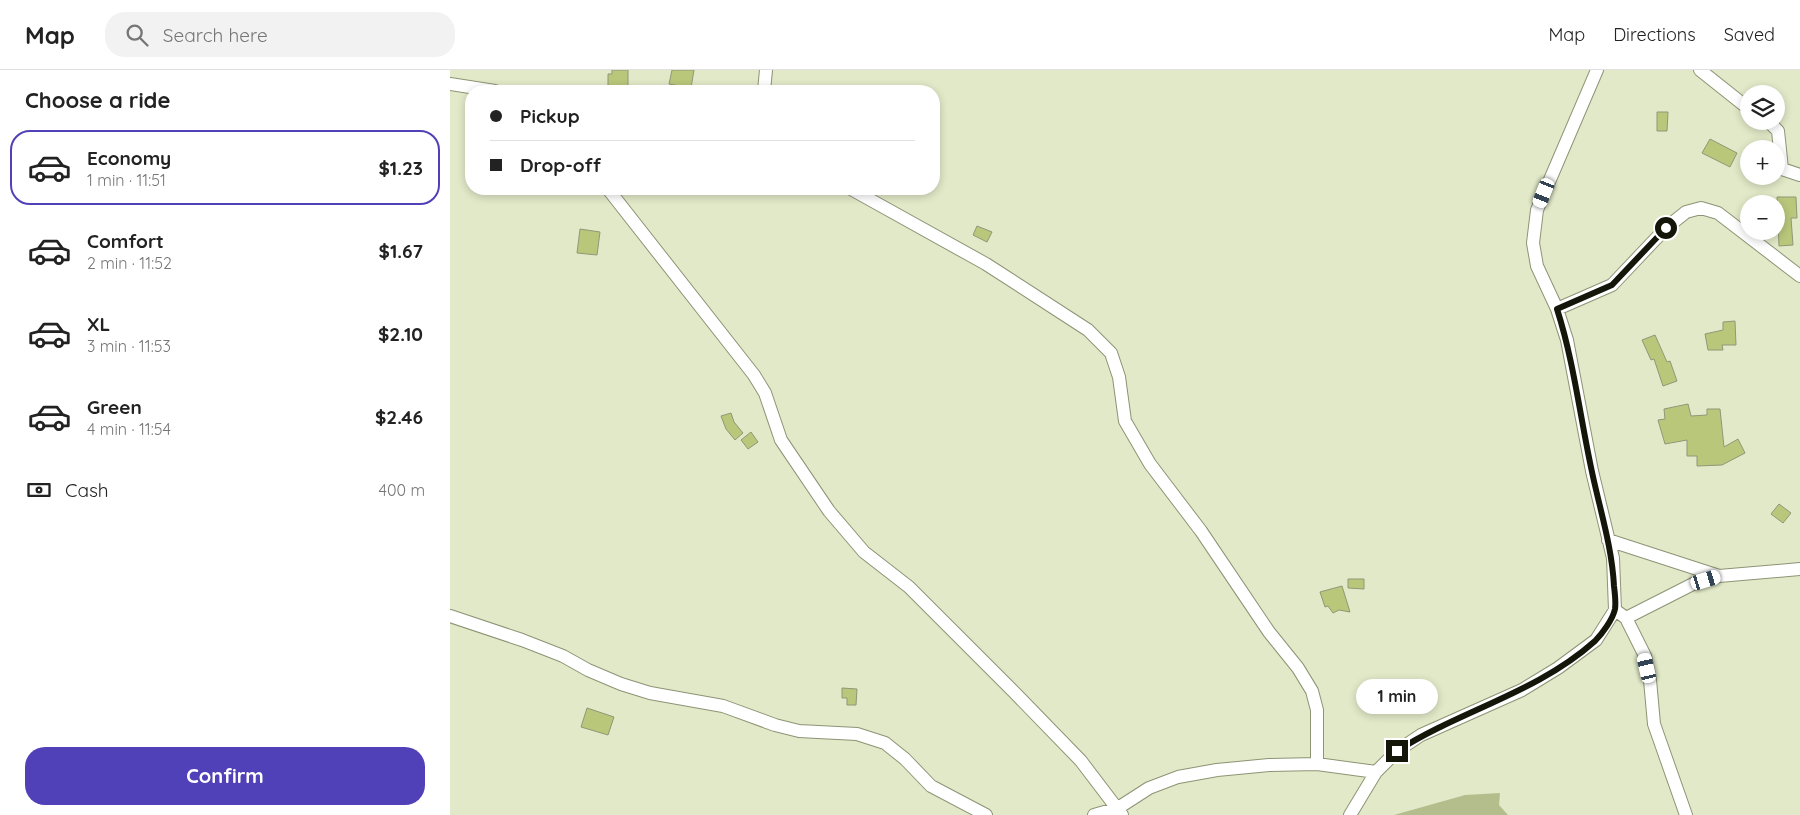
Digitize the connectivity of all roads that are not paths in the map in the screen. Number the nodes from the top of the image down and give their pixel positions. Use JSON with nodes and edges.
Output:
{"nodes":[{"id":1,"x":766,"y":70,"type":"edge"},
{"id":2,"x":1596,"y":70,"type":"edge"},
{"id":3,"x":1700,"y":70,"type":"edge"},
{"id":4,"x":450,"y":84,"type":"edge"},
{"id":5,"x":765,"y":85,"type":"edge"},
{"id":6,"x":465,"y":86,"type":"edge"},
{"id":7,"x":1740,"y":102,"type":"edge"},
{"id":8,"x":1777,"y":130,"type":"edge"},
{"id":9,"x":1800,"y":175,"type":"edge"},
{"id":10,"x":613,"y":195,"type":"edge"},
{"id":11,"x":862,"y":195,"type":"edge"},
{"id":12,"x":1800,"y":276,"type":"edge"},
{"id":13,"x":1557,"y":309,"type":"junction"},
{"id":14,"x":1608,"y":540,"type":"junction"},
{"id":15,"x":1800,"y":568,"type":"edge"},
{"id":16,"x":1719,"y":576,"type":"junction"},
{"id":17,"x":1615,"y":610,"type":"junction"},
{"id":18,"x":450,"y":616,"type":"edge"},
{"id":19,"x":1626,"y":618,"type":"junction"},
{"id":20,"x":1317,"y":764,"type":"junction"},
{"id":21,"x":1376,"y":772,"type":"junction"},
{"id":22,"x":1120,"y":811,"type":"edge"},
{"id":23,"x":986,"y":815,"type":"edge"},
{"id":24,"x":1094,"y":815,"type":"edge"},
{"id":25,"x":1350,"y":815,"type":"edge"},
{"id":26,"x":1686,"y":815,"type":"edge"}],
"edges":[{"from":1,"to":5,"type":"street"},
{"from":2,"to":13,"type":"street"},
{"from":3,"to":7,"type":"street"},
{"from":4,"to":6,"type":"street"},
{"from":8,"to":9,"type":"street"},
{"from":10,"to":22,"type":"street"},
{"from":11,"to":20,"type":"street"},
{"from":12,"to":13,"type":"street"},
{"from":13,"to":14,"type":"street"},
{"from":14,"to":16,"type":"street"},
{"from":14,"to":17,"type":"street"},
{"from":15,"to":16,"type":"street"},
{"from":16,"to":19,"type":"street"},
{"from":17,"to":19,"type":"street"},
{"from":17,"to":21,"type":"street"},
{"from":18,"to":23,"type":"street"},
{"from":19,"to":26,"type":"street"},
{"from":20,"to":21,"type":"street"},
{"from":20,"to":22,"type":"street"},
{"from":21,"to":25,"type":"street"},
{"from":22,"to":24,"type":"street"}]}
